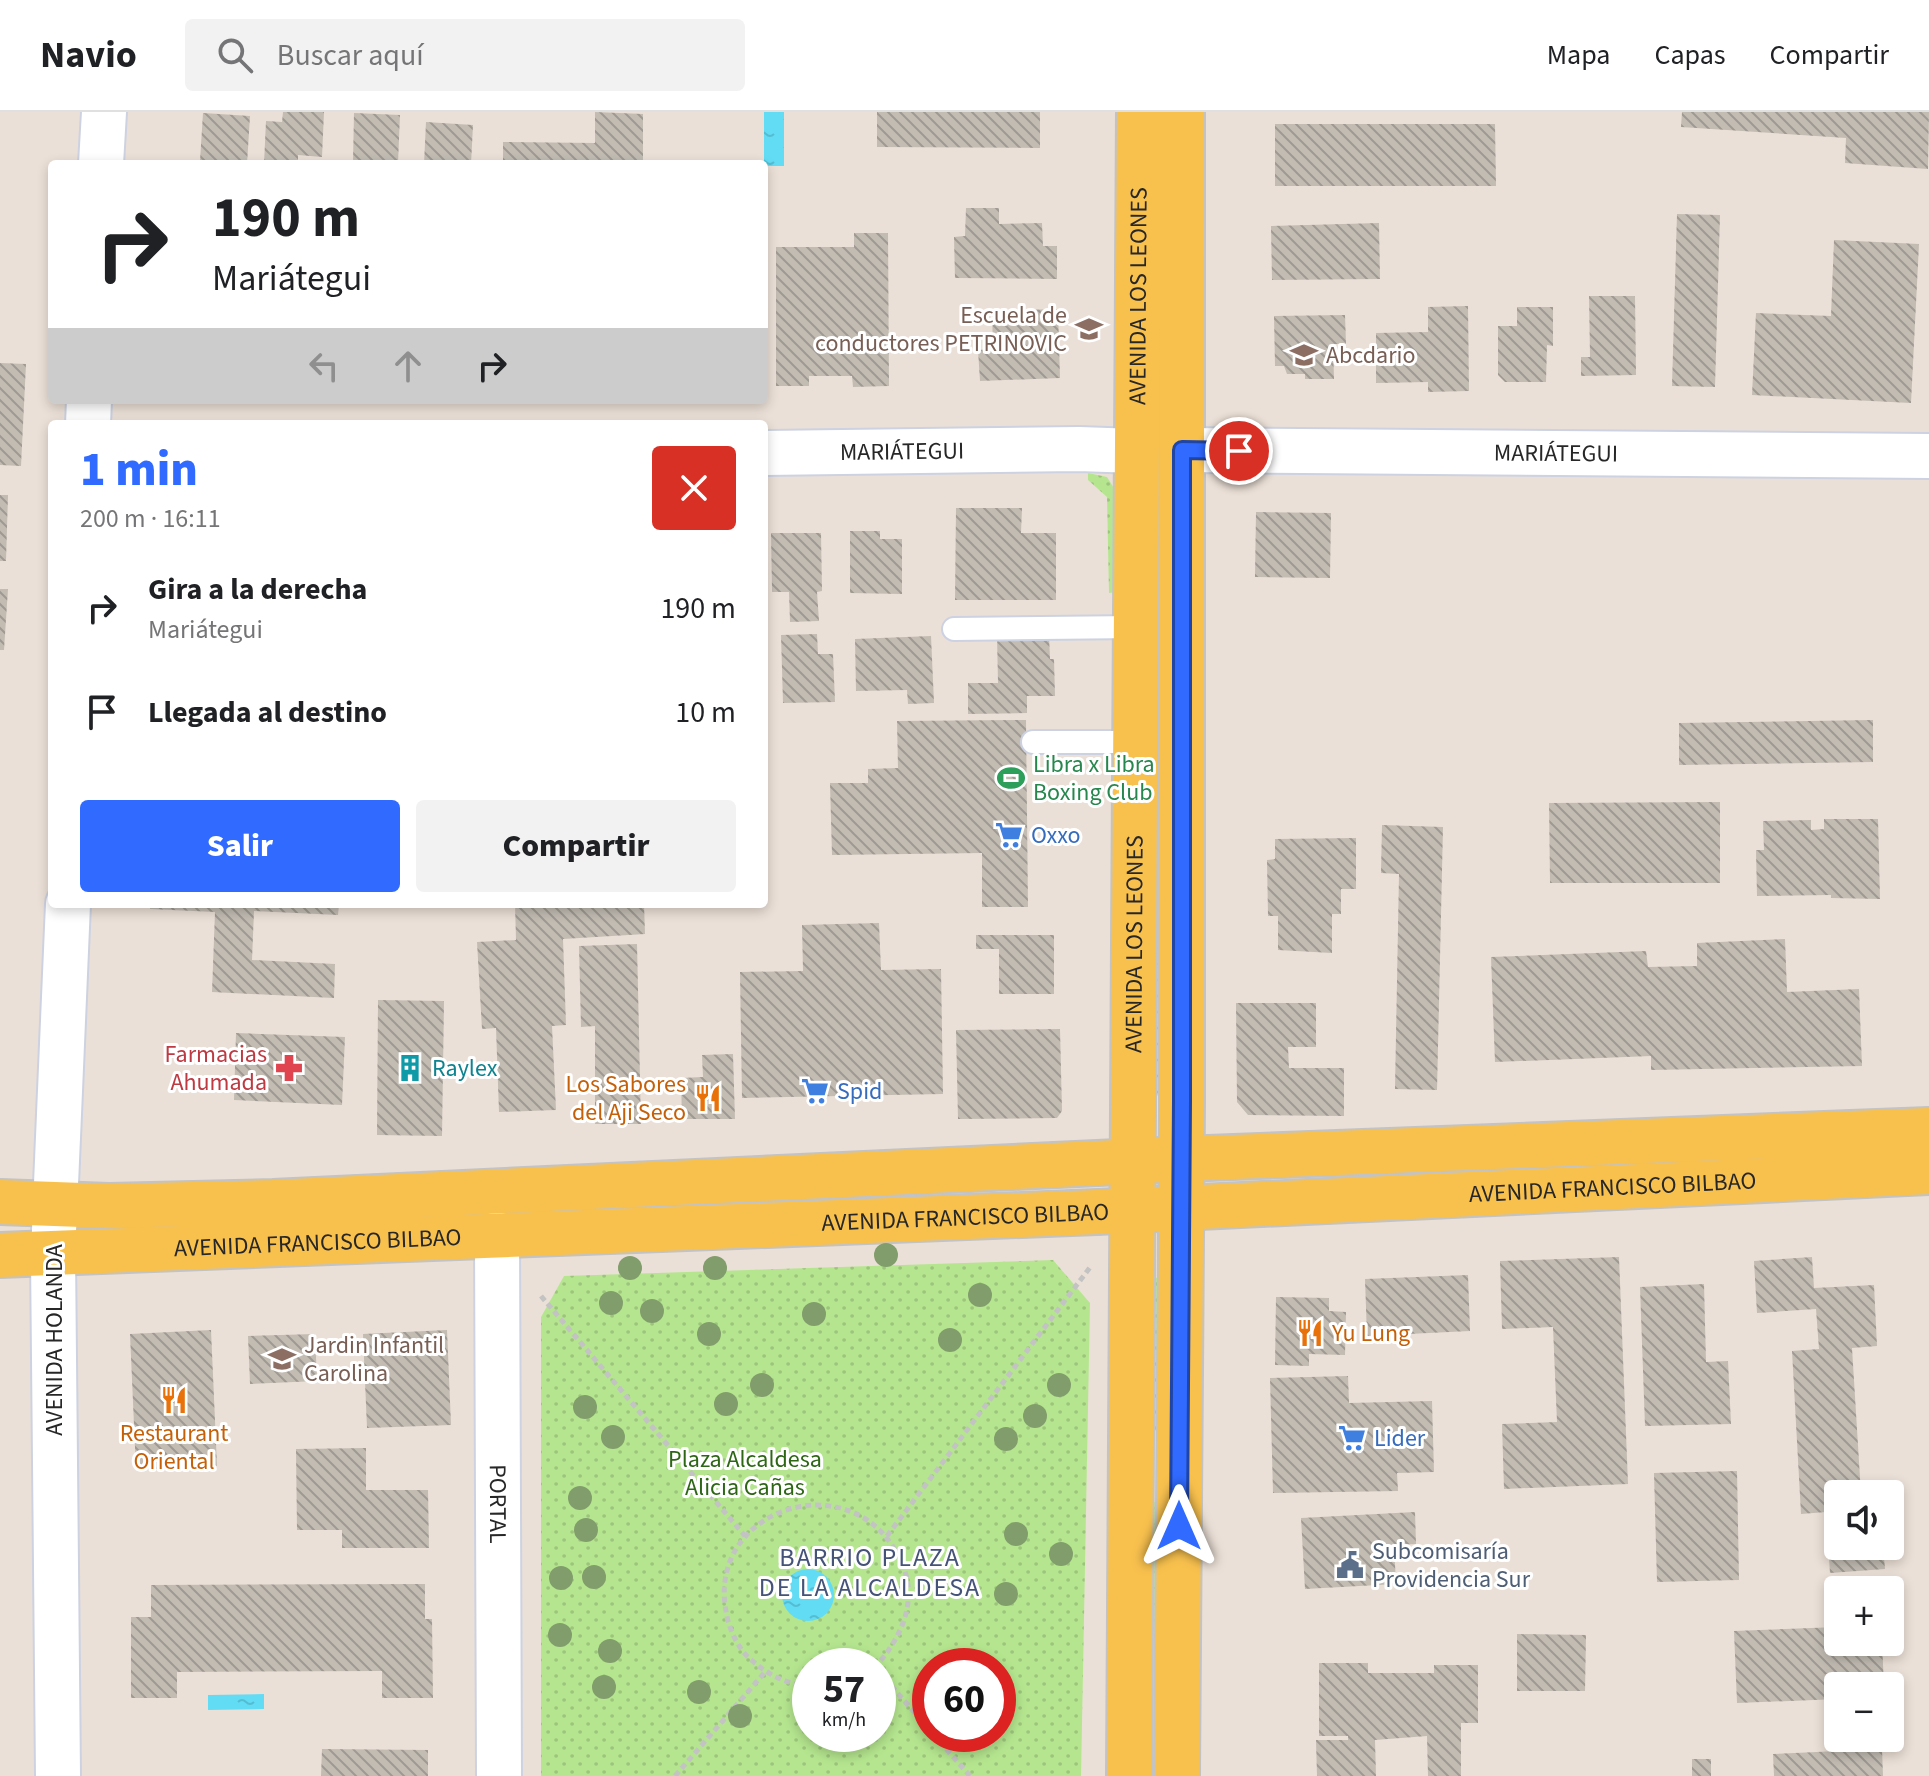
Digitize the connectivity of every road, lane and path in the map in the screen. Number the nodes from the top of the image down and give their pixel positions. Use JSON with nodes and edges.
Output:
{"nodes":[{"id":1,"x":104,"y":112,"type":"edge"},
{"id":2,"x":1139,"y":112,"type":"edge"},
{"id":3,"x":1182,"y":112,"type":"edge"},
{"id":4,"x":101,"y":160,"type":"edge"},
{"id":5,"x":1182,"y":450,"type":"junction"},
{"id":6,"x":1136,"y":451,"type":"junction"},
{"id":7,"x":768,"y":453,"type":"edge"},
{"id":8,"x":1929,"y":456,"type":"edge"},
{"id":9,"x":1138,"y":627,"type":"junction"},
{"id":10,"x":954,"y":629,"type":"dead end"},
{"id":11,"x":1033,"y":742,"type":"dead end"},
{"id":12,"x":1137,"y":742,"type":"junction"},
{"id":13,"x":68,"y":908,"type":"edge"},
{"id":14,"x":1929,"y":1130,"type":"edge"},
{"id":15,"x":1182,"y":1159,"type":"junction"},
{"id":16,"x":1134,"y":1161,"type":"junction"},
{"id":17,"x":1929,"y":1172,"type":"edge"},
{"id":18,"x":0,"y":1202,"type":"edge"},
{"id":19,"x":54,"y":1206,"type":"junction"},
{"id":20,"x":1181,"y":1207,"type":"junction"},
{"id":21,"x":1133,"y":1210,"type":"junction"},
{"id":22,"x":497,"y":1234,"type":"junction"},
{"id":23,"x":53,"y":1254,"type":"junction"},
{"id":24,"x":0,"y":1255,"type":"edge"},
{"id":25,"x":1096,"y":1258,"type":"dead end"},
{"id":26,"x":541,"y":1296,"type":"dead end"},
{"id":27,"x":745,"y":1536,"type":"junction"},
{"id":28,"x":887,"y":1536,"type":"junction"},
{"id":29,"x":892,"y":1648,"type":"edge"},
{"id":30,"x":765,"y":1672,"type":"junction"},
{"id":31,"x":792,"y":1684,"type":"edge"},
{"id":32,"x":896,"y":1690,"type":"edge"},
{"id":33,"x":912,"y":1709,"type":"edge"},
{"id":34,"x":949,"y":1752,"type":"edge"},
{"id":35,"x":58,"y":1776,"type":"edge"},
{"id":36,"x":499,"y":1776,"type":"edge"},
{"id":37,"x":675,"y":1776,"type":"edge"},
{"id":38,"x":970,"y":1776,"type":"edge"},
{"id":39,"x":1129,"y":1776,"type":"edge"},
{"id":40,"x":1177,"y":1776,"type":"edge"}],
"edges":[{"from":1,"to":4,"type":"street"},
{"from":2,"to":6,"type":"main road","name":"AVENIDA LOS LEONES"},
{"from":3,"to":5,"type":"main road","name":"AVENIDA LOS LEONES"},
{"from":5,"to":8,"type":"street","name":"MARIÁTEGUI"},
{"from":5,"to":15,"type":"main road","name":"AVENIDA LOS LEONES"},
{"from":6,"to":7,"type":"street","name":"MARIÁTEGUI"},
{"from":6,"to":9,"type":"main road","name":"AVENIDA LOS LEONES"},
{"from":9,"to":10,"type":"lane"},
{"from":9,"to":12,"type":"main road","name":"AVENIDA LOS LEONES"},
{"from":11,"to":12,"type":"lane"},
{"from":12,"to":16,"type":"main road","name":"AVENIDA LOS LEONES"},
{"from":13,"to":19,"type":"street","name":"AVENIDA HOLANDA"},
{"from":14,"to":15,"type":"main road","name":"AVENIDA FRANCISCO BILBAO"},
{"from":15,"to":16,"type":"main road","name":"AVENIDA FRANCISCO BILBAO"},
{"from":15,"to":20,"type":"main road","name":"AVENIDA LOS LEONES"},
{"from":16,"to":19,"type":"main road","name":"AVENIDA FRANCISCO BILBAO"},
{"from":16,"to":21,"type":"main road","name":"AVENIDA LOS LEONES"},
{"from":17,"to":20,"type":"main road","name":"AVENIDA FRANCISCO BILBAO"},
{"from":18,"to":19,"type":"main road","name":"AVENIDA FRANCISCO BILBAO"},
{"from":19,"to":23,"type":"street","name":"AVENIDA HOLANDA"},
{"from":20,"to":21,"type":"main road","name":"AVENIDA FRANCISCO BILBAO"},
{"from":20,"to":40,"type":"main road","name":"AVENIDA LOS LEONES"},
{"from":21,"to":22,"type":"main road","name":"AVENIDA FRANCISCO BILBAO"},
{"from":21,"to":39,"type":"main road","name":"AVENIDA LOS LEONES"},
{"from":22,"to":23,"type":"main road","name":"AVENIDA FRANCISCO BILBAO"},
{"from":22,"to":36,"type":"street","name":"PORTAL"},
{"from":23,"to":24,"type":"main road","name":"AVENIDA FRANCISCO BILBAO"},
{"from":23,"to":35,"type":"street","name":"AVENIDA HOLANDA"},
{"from":25,"to":28,"type":"path"},
{"from":26,"to":27,"type":"path"},
{"from":27,"to":28,"type":"path"},
{"from":27,"to":30,"type":"path"},
{"from":28,"to":29,"type":"path"},
{"from":30,"to":31,"type":"path"},
{"from":30,"to":37,"type":"path"},
{"from":32,"to":33,"type":"path"},
{"from":34,"to":38,"type":"path"}]}
